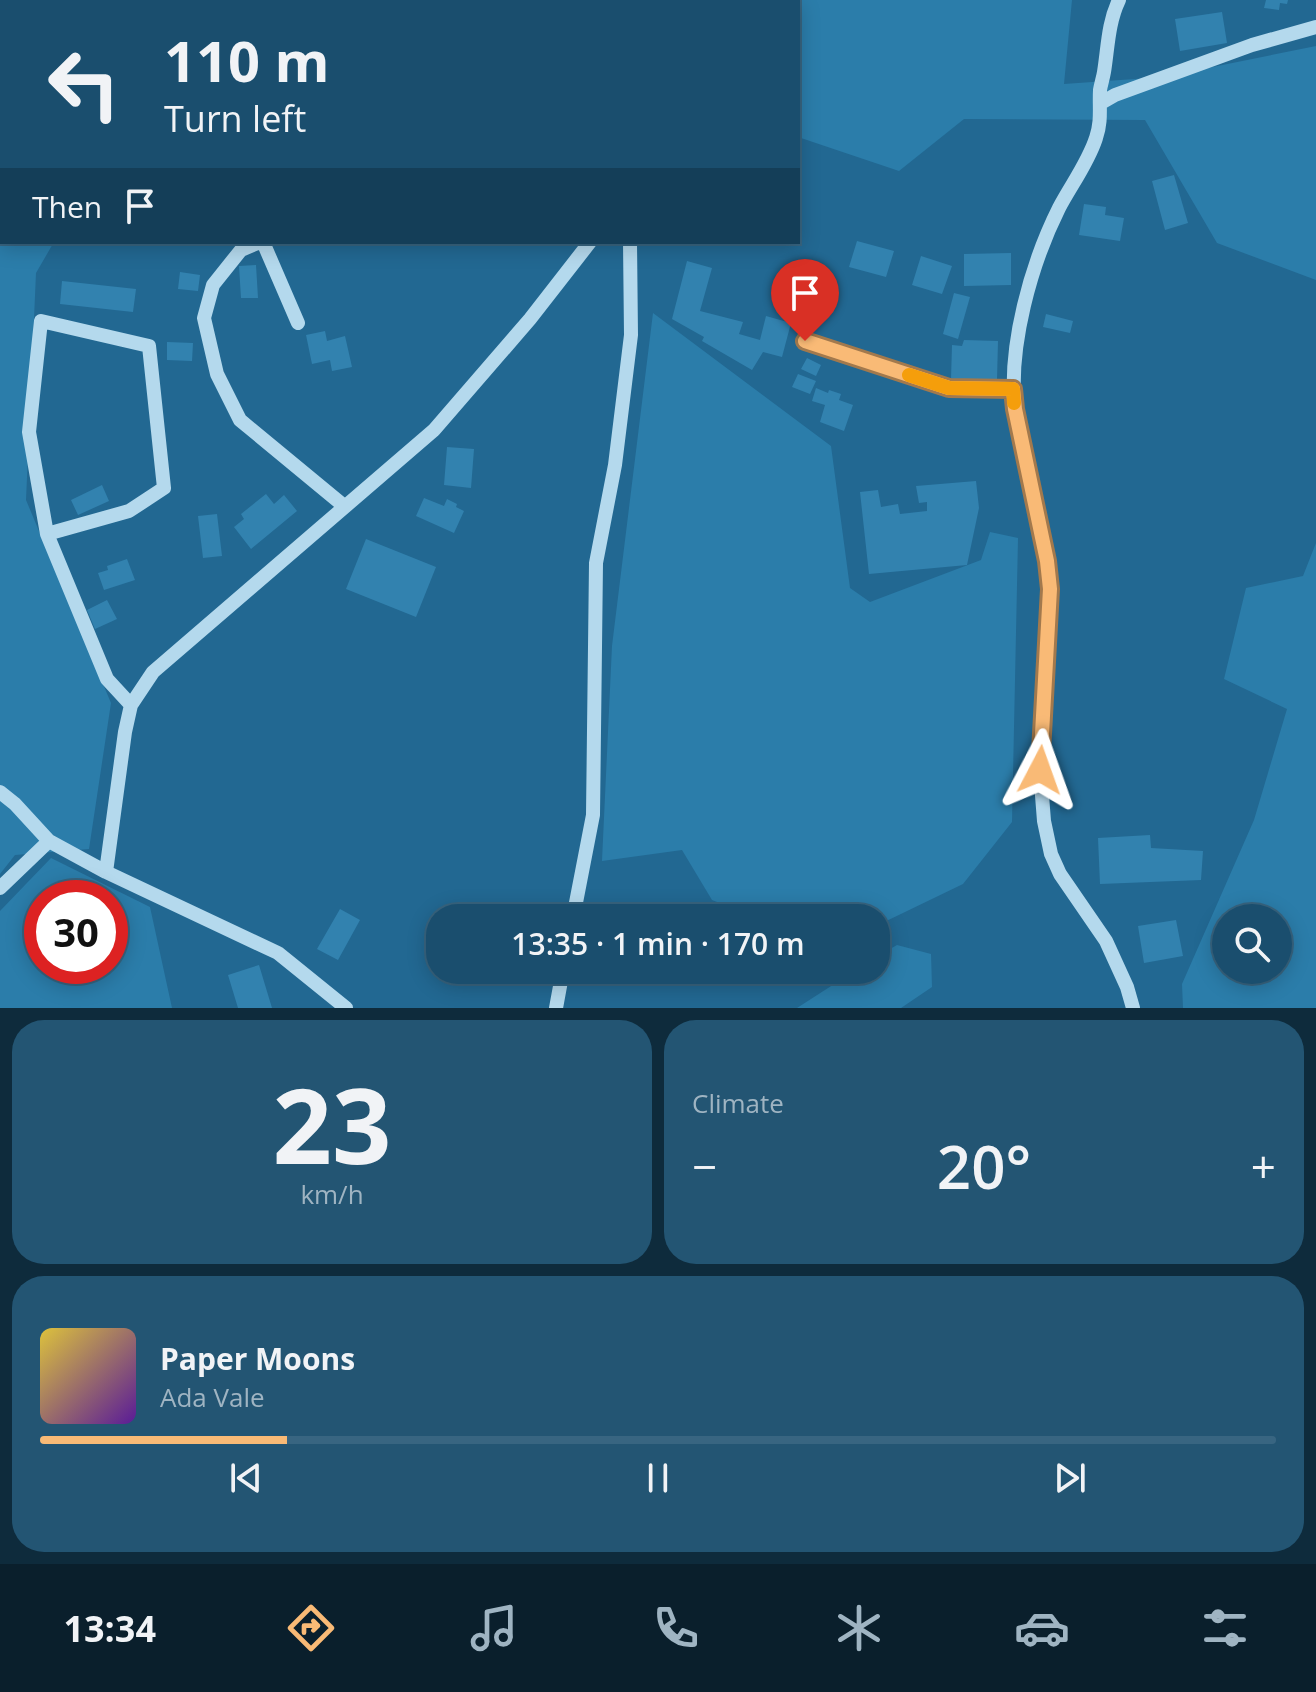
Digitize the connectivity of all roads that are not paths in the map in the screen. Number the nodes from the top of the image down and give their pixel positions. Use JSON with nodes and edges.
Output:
{"nodes":[{"id":1,"x":1119,"y":0,"type":"edge"},
{"id":2,"x":1316,"y":27,"type":"edge"},
{"id":3,"x":1101,"y":103,"type":"junction"},
{"id":4,"x":256,"y":244,"type":"edge"},
{"id":5,"x":262,"y":244,"type":"edge"},
{"id":6,"x":588,"y":244,"type":"edge"},
{"id":7,"x":630,"y":244,"type":"edge"},
{"id":8,"x":298,"y":323,"type":"dead end"},
{"id":9,"x":805,"y":341,"type":"dead end"},
{"id":10,"x":1013,"y":389,"type":"junction"},
{"id":11,"x":344,"y":506,"type":"junction"},
{"id":12,"x":47,"y":534,"type":"junction"},
{"id":13,"x":131,"y":705,"type":"junction"},
{"id":14,"x":0,"y":792,"type":"edge"},
{"id":15,"x":49,"y":841,"type":"junction"},
{"id":16,"x":106,"y":872,"type":"junction"},
{"id":17,"x":0,"y":888,"type":"edge"},
{"id":18,"x":576,"y":904,"type":"edge"},
{"id":19,"x":560,"y":984,"type":"edge"},
{"id":20,"x":346,"y":1008,"type":"edge"},
{"id":21,"x":556,"y":1008,"type":"edge"},
{"id":22,"x":1133,"y":1008,"type":"edge"}],
"edges":[{"from":1,"to":3,"type":"street"},
{"from":2,"to":3,"type":"street"},
{"from":3,"to":10,"type":"street"},
{"from":4,"to":11,"type":"street"},
{"from":5,"to":8,"type":"street"},
{"from":6,"to":11,"type":"street"},
{"from":7,"to":18,"type":"street"},
{"from":9,"to":10,"type":"street"},
{"from":10,"to":22,"type":"street"},
{"from":11,"to":13,"type":"street"},
{"from":12,"to":12,"type":"street"},
{"from":12,"to":13,"type":"street"},
{"from":13,"to":16,"type":"street"},
{"from":14,"to":15,"type":"street"},
{"from":15,"to":16,"type":"street"},
{"from":15,"to":17,"type":"street"},
{"from":16,"to":20,"type":"street"},
{"from":19,"to":21,"type":"street"}]}
